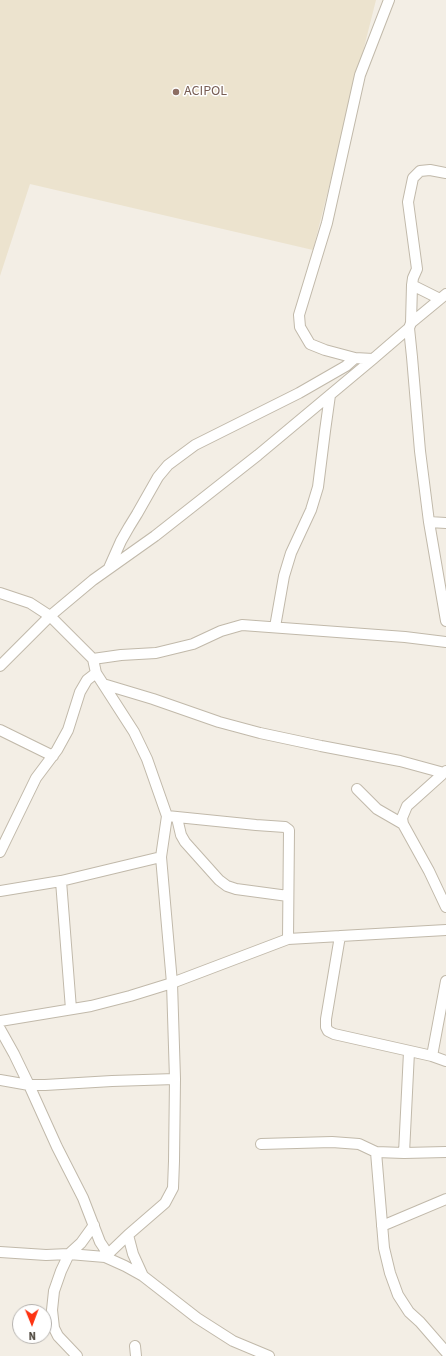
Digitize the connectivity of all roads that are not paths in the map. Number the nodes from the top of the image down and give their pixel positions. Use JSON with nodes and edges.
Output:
{"nodes":[{"id":1,"x":389,"y":0,"type":"edge"},
{"id":2,"x":446,"y":173,"type":"edge"},
{"id":3,"x":412,"y":285,"type":"junction"},
{"id":4,"x":443,"y":297,"type":"edge"},
{"id":5,"x":410,"y":326,"type":"junction"},
{"id":6,"x":355,"y":358,"type":"junction"},
{"id":7,"x":373,"y":360,"type":"junction"},
{"id":8,"x":330,"y":395,"type":"junction"},
{"id":9,"x":429,"y":522,"type":"junction"},
{"id":10,"x":446,"y":523,"type":"edge"},
{"id":11,"x":108,"y":569,"type":"junction"},
{"id":12,"x":0,"y":593,"type":"edge"},
{"id":13,"x":50,"y":616,"type":"junction"},
{"id":14,"x":446,"y":621,"type":"edge"},
{"id":15,"x":275,"y":627,"type":"junction"},
{"id":16,"x":446,"y":642,"type":"edge"},
{"id":17,"x":93,"y":659,"type":"junction"},
{"id":18,"x":0,"y":666,"type":"edge"},
{"id":19,"x":96,"y":673,"type":"junction"},
{"id":20,"x":103,"y":684,"type":"junction"},
{"id":21,"x":0,"y":730,"type":"edge"},
{"id":22,"x":53,"y":756,"type":"junction"},
{"id":23,"x":445,"y":772,"type":"edge"},
{"id":24,"x":358,"y":789,"type":"dead end"},
{"id":25,"x":172,"y":817,"type":"junction"},
{"id":26,"x":403,"y":824,"type":"junction"},
{"id":27,"x":0,"y":852,"type":"edge"},
{"id":28,"x":161,"y":857,"type":"junction"},
{"id":29,"x":62,"y":880,"type":"junction"},
{"id":30,"x":0,"y":891,"type":"edge"},
{"id":31,"x":288,"y":896,"type":"junction"},
{"id":32,"x":446,"y":907,"type":"edge"},
{"id":33,"x":446,"y":930,"type":"edge"},
{"id":34,"x":340,"y":936,"type":"junction"},
{"id":35,"x":288,"y":939,"type":"junction"},
{"id":36,"x":446,"y":981,"type":"edge"},
{"id":37,"x":172,"y":983,"type":"junction"},
{"id":38,"x":71,"y":1009,"type":"junction"},
{"id":39,"x":0,"y":1021,"type":"edge"},
{"id":40,"x":0,"y":1029,"type":"edge"},
{"id":41,"x":409,"y":1052,"type":"junction"},
{"id":42,"x":432,"y":1056,"type":"junction"},
{"id":43,"x":446,"y":1060,"type":"edge"},
{"id":44,"x":175,"y":1079,"type":"junction"},
{"id":45,"x":0,"y":1080,"type":"edge"},
{"id":46,"x":29,"y":1085,"type":"junction"},
{"id":47,"x":261,"y":1144,"type":"dead end"},
{"id":48,"x":376,"y":1152,"type":"junction"},
{"id":49,"x":446,"y":1152,"type":"edge"},
{"id":50,"x":404,"y":1153,"type":"junction"},
{"id":51,"x":446,"y":1199,"type":"edge"},
{"id":52,"x":94,"y":1225,"type":"junction"},
{"id":53,"x":382,"y":1226,"type":"junction"},
{"id":54,"x":128,"y":1235,"type":"junction"},
{"id":55,"x":0,"y":1252,"type":"edge"},
{"id":56,"x":69,"y":1254,"type":"junction"},
{"id":57,"x":106,"y":1256,"type":"junction"},
{"id":58,"x":143,"y":1276,"type":"junction"},
{"id":59,"x":446,"y":1352,"type":"edge"},
{"id":60,"x":77,"y":1356,"type":"edge"},
{"id":61,"x":269,"y":1356,"type":"edge"}],
"edges":[{"from":1,"to":6,"type":"street"},
{"from":2,"to":3,"type":"street"},
{"from":3,"to":4,"type":"street"},
{"from":3,"to":5,"type":"street"},
{"from":4,"to":5,"type":"street"},
{"from":5,"to":7,"type":"street"},
{"from":5,"to":9,"type":"street"},
{"from":6,"to":7,"type":"street"},
{"from":6,"to":11,"type":"street"},
{"from":7,"to":8,"type":"street"},
{"from":8,"to":11,"type":"street"},
{"from":8,"to":15,"type":"street"},
{"from":9,"to":10,"type":"street"},
{"from":9,"to":14,"type":"street"},
{"from":11,"to":13,"type":"street"},
{"from":12,"to":13,"type":"street"},
{"from":13,"to":17,"type":"street"},
{"from":13,"to":18,"type":"street"},
{"from":15,"to":16,"type":"street"},
{"from":15,"to":17,"type":"street"},
{"from":17,"to":19,"type":"street"},
{"from":19,"to":20,"type":"street"},
{"from":19,"to":22,"type":"street"},
{"from":20,"to":23,"type":"street"},
{"from":20,"to":25,"type":"street"},
{"from":21,"to":22,"type":"street"},
{"from":22,"to":27,"type":"street"},
{"from":23,"to":26,"type":"street"},
{"from":24,"to":26,"type":"street"},
{"from":25,"to":28,"type":"street"},
{"from":25,"to":31,"type":"street"},
{"from":25,"to":31,"type":"street"},
{"from":26,"to":32,"type":"street"},
{"from":28,"to":29,"type":"street"},
{"from":28,"to":37,"type":"street"},
{"from":29,"to":30,"type":"street"},
{"from":29,"to":38,"type":"street"},
{"from":31,"to":35,"type":"street"},
{"from":33,"to":34,"type":"street"},
{"from":34,"to":35,"type":"street"},
{"from":34,"to":41,"type":"street"},
{"from":35,"to":37,"type":"street"},
{"from":36,"to":42,"type":"street"},
{"from":37,"to":38,"type":"street"},
{"from":37,"to":44,"type":"street"},
{"from":38,"to":39,"type":"street"},
{"from":40,"to":46,"type":"street"},
{"from":41,"to":42,"type":"street"},
{"from":41,"to":50,"type":"street"},
{"from":42,"to":43,"type":"street"},
{"from":44,"to":46,"type":"street"},
{"from":44,"to":54,"type":"street"},
{"from":45,"to":46,"type":"street"},
{"from":46,"to":52,"type":"street"},
{"from":47,"to":48,"type":"street"},
{"from":48,"to":50,"type":"street"},
{"from":48,"to":53,"type":"street"},
{"from":49,"to":50,"type":"street"},
{"from":51,"to":53,"type":"street"},
{"from":52,"to":56,"type":"street"},
{"from":52,"to":57,"type":"street"},
{"from":53,"to":59,"type":"street"},
{"from":54,"to":57,"type":"street"},
{"from":54,"to":58,"type":"street"},
{"from":55,"to":56,"type":"street"},
{"from":56,"to":57,"type":"street"},
{"from":56,"to":60,"type":"street"},
{"from":57,"to":58,"type":"street"},
{"from":58,"to":61,"type":"street"}]}
